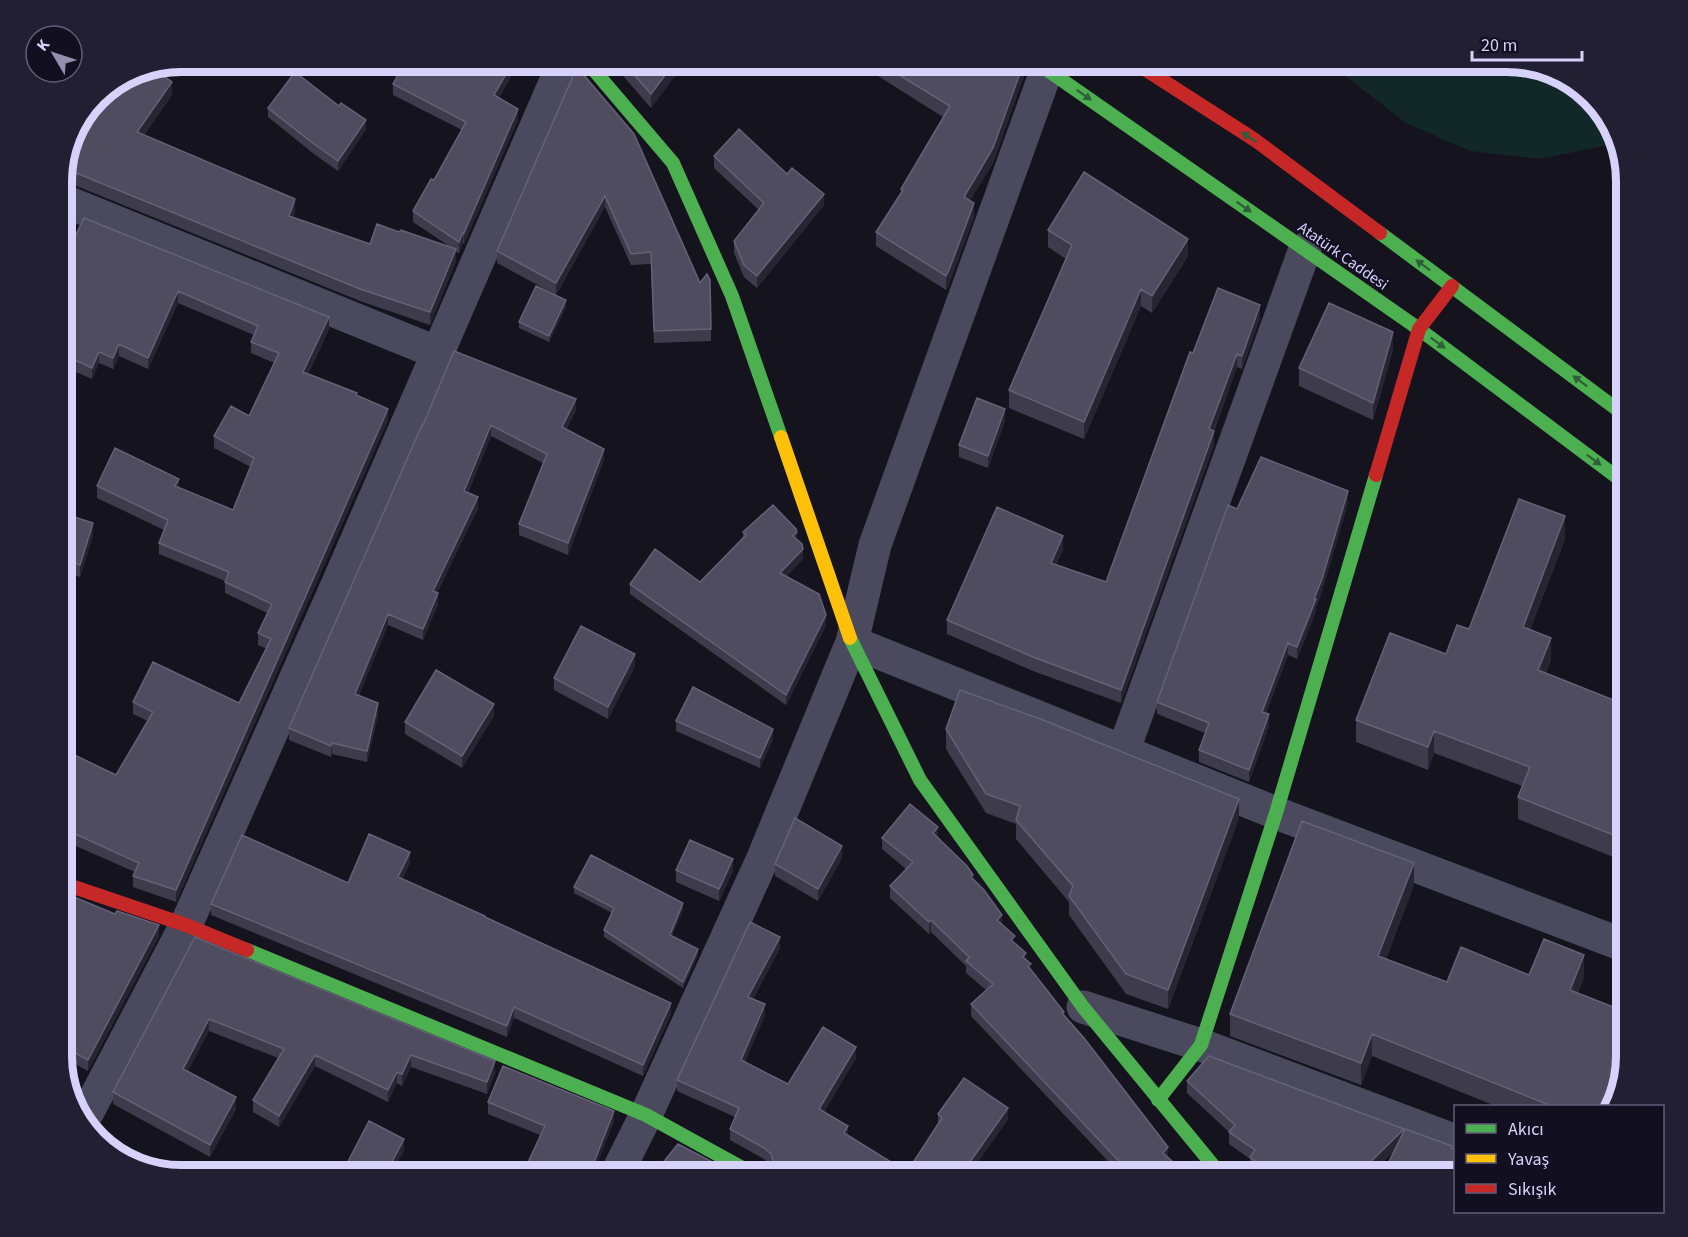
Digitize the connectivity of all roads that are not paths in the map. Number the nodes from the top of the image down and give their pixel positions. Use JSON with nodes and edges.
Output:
{"nodes":[{"id":1,"x":560,"y":72,"type":"edge"},
{"id":2,"x":596,"y":72,"type":"edge"},
{"id":3,"x":1039,"y":72,"type":"edge"},
{"id":4,"x":1051,"y":72,"type":"edge"},
{"id":5,"x":1150,"y":72,"type":"edge"},
{"id":6,"x":72,"y":204,"type":"edge"},
{"id":7,"x":1305,"y":249,"type":"junction"},
{"id":8,"x":1452,"y":286,"type":"junction"},
{"id":9,"x":1419,"y":329,"type":"junction"},
{"id":10,"x":438,"y":353,"type":"junction"},
{"id":11,"x":1616,"y":409,"type":"edge"},
{"id":12,"x":1616,"y":477,"type":"edge"},
{"id":13,"x":852,"y":642,"type":"junction"},
{"id":14,"x":1123,"y":752,"type":"junction"},
{"id":15,"x":1276,"y":813,"type":"junction"},
{"id":16,"x":72,"y":886,"type":"edge"},
{"id":17,"x":186,"y":925,"type":"junction"},
{"id":18,"x":1616,"y":942,"type":"edge"},
{"id":19,"x":1083,"y":1007,"type":"junction"},
{"id":20,"x":1201,"y":1045,"type":"junction"},
{"id":21,"x":1158,"y":1100,"type":"junction"},
{"id":22,"x":88,"y":1112,"type":"edge"},
{"id":23,"x":646,"y":1115,"type":"junction"},
{"id":24,"x":1454,"y":1141,"type":"edge"},
{"id":25,"x":621,"y":1165,"type":"edge"},
{"id":26,"x":735,"y":1165,"type":"edge"},
{"id":27,"x":1212,"y":1165,"type":"edge"}],
"edges":[{"from":1,"to":10,"type":"street"},
{"from":2,"to":13,"type":"street"},
{"from":3,"to":13,"type":"street"},
{"from":4,"to":7,"type":"street","name":"Atatürk Caddesi","one_way":true},
{"from":8,"to":5,"type":"street","one_way":true},
{"from":6,"to":10,"type":"street"},
{"from":7,"to":9,"type":"street","name":"Atatürk Caddesi"},
{"from":7,"to":14,"type":"street"},
{"from":8,"to":9,"type":"street"},
{"from":11,"to":8,"type":"street","one_way":true},
{"from":9,"to":12,"type":"street","name":"Atatürk Caddesi","one_way":true},
{"from":9,"to":15,"type":"street"},
{"from":10,"to":17,"type":"street"},
{"from":13,"to":14,"type":"street"},
{"from":13,"to":19,"type":"street"},
{"from":13,"to":23,"type":"street"},
{"from":14,"to":15,"type":"street"},
{"from":15,"to":18,"type":"street"},
{"from":15,"to":20,"type":"street"},
{"from":16,"to":17,"type":"street"},
{"from":17,"to":22,"type":"street"},
{"from":17,"to":23,"type":"street"},
{"from":19,"to":20,"type":"street"},
{"from":19,"to":21,"type":"street"},
{"from":20,"to":21,"type":"street"},
{"from":20,"to":24,"type":"street"},
{"from":21,"to":27,"type":"street"},
{"from":23,"to":25,"type":"street"},
{"from":23,"to":26,"type":"street"}]}
